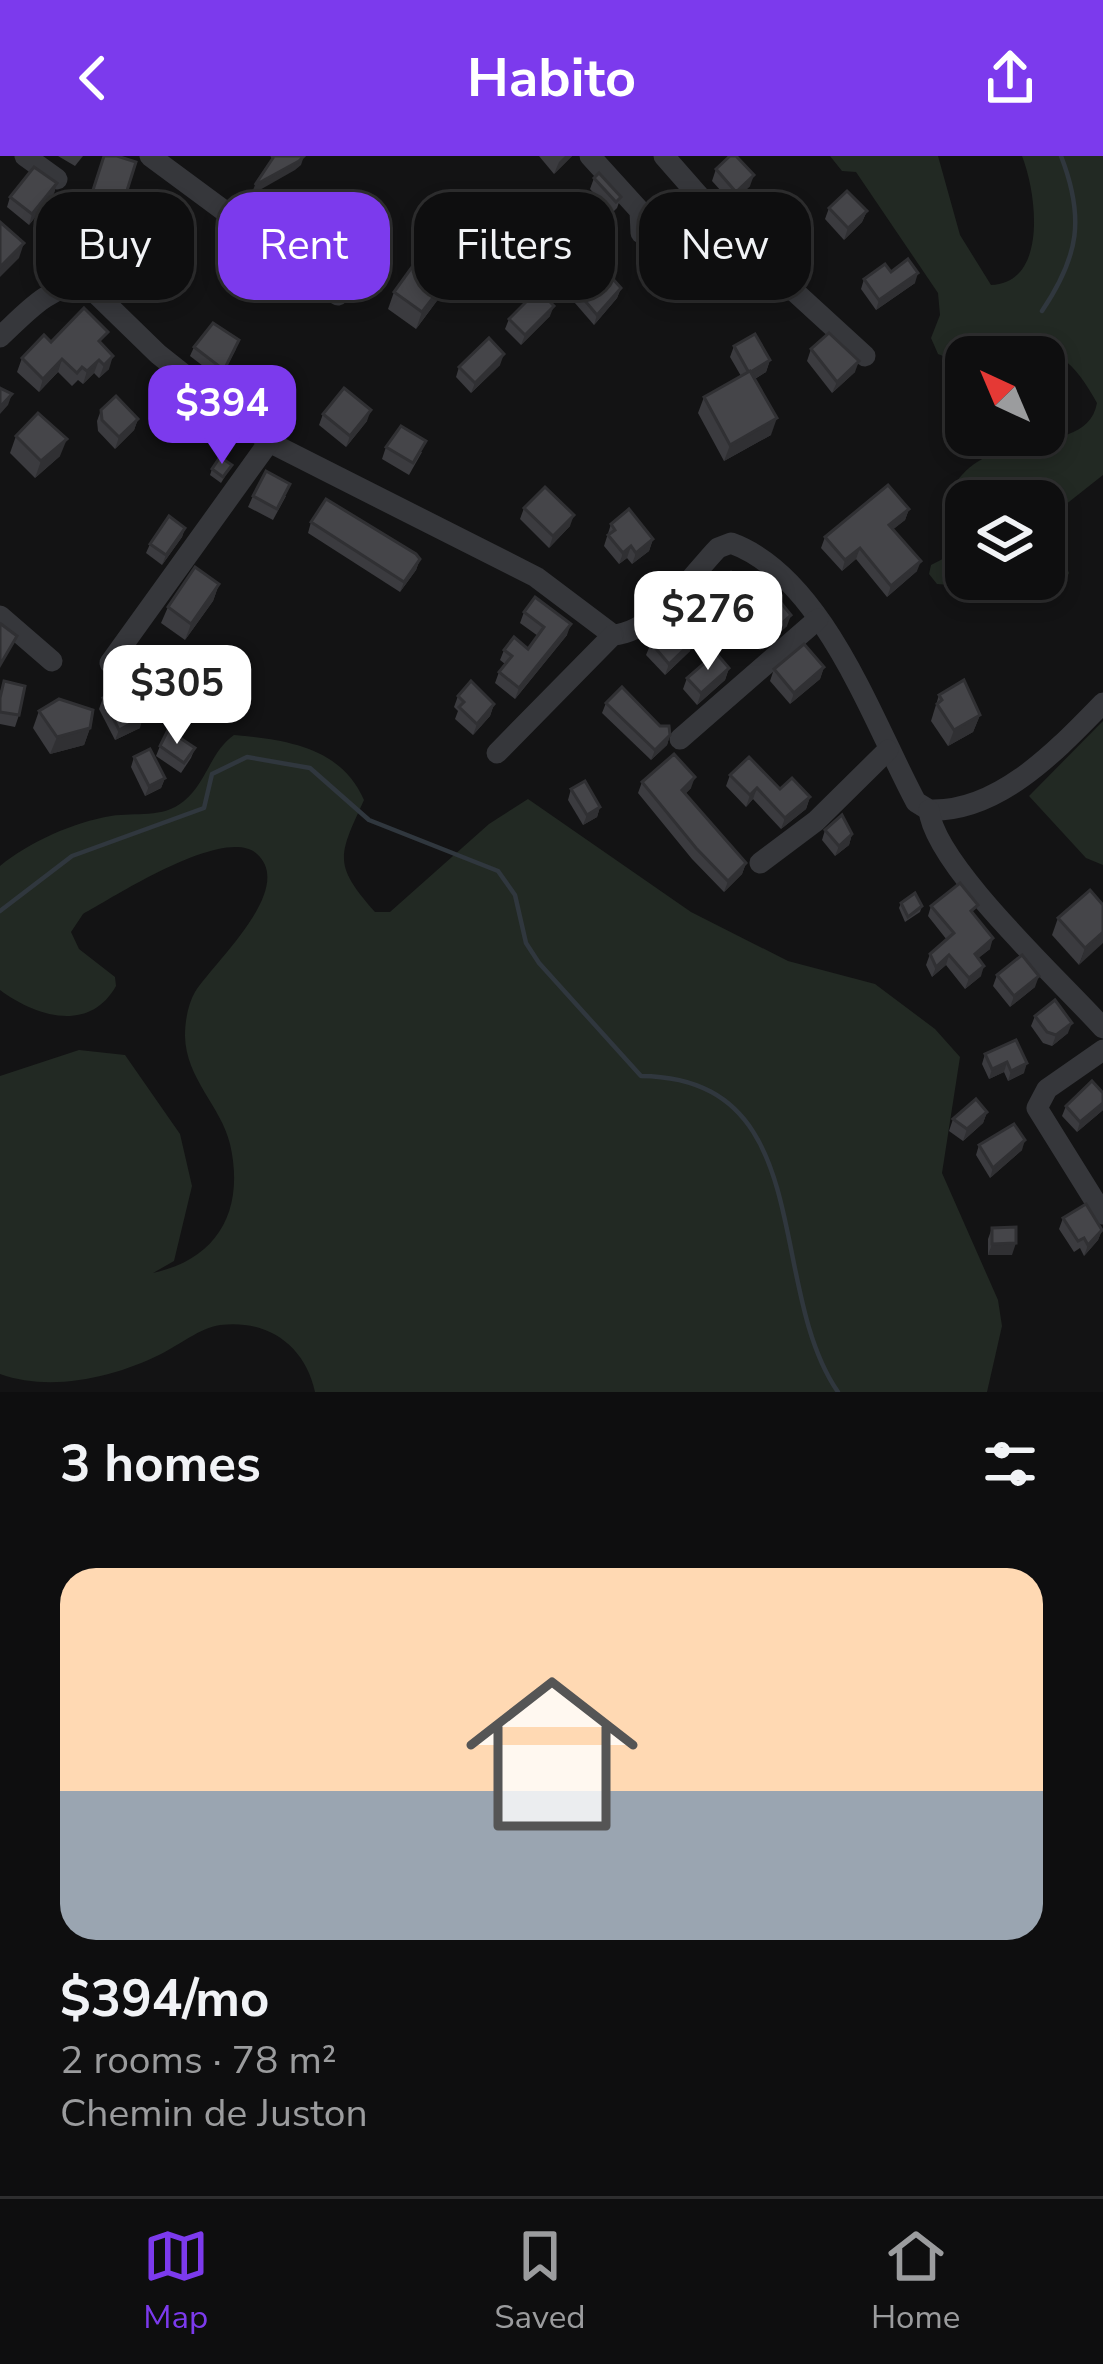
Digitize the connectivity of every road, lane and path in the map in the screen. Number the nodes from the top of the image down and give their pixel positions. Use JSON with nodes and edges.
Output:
{"nodes":[{"id":1,"x":25,"y":156,"type":"edge"},
{"id":2,"x":150,"y":156,"type":"edge"},
{"id":3,"x":590,"y":156,"type":"edge"},
{"id":4,"x":664,"y":156,"type":"edge"},
{"id":5,"x":57,"y":179,"type":"edge"},
{"id":6,"x":218,"y":206,"type":"edge"},
{"id":7,"x":639,"y":210,"type":"edge"},
{"id":8,"x":0,"y":337,"type":"edge"},
{"id":9,"x":865,"y":356,"type":"dead end"},
{"id":10,"x":269,"y":442,"type":"junction"},
{"id":11,"x":0,"y":616,"type":"edge"},
{"id":12,"x":818,"y":619,"type":"junction"},
{"id":13,"x":613,"y":635,"type":"junction"},
{"id":14,"x":52,"y":661,"type":"dead end"},
{"id":15,"x":110,"y":664,"type":"dead end"},
{"id":16,"x":1103,"y":704,"type":"edge"},
{"id":17,"x":680,"y":739,"type":"dead end"},
{"id":18,"x":888,"y":750,"type":"junction"},
{"id":19,"x":497,"y":753,"type":"dead end"},
{"id":20,"x":929,"y":811,"type":"junction"},
{"id":21,"x":760,"y":863,"type":"dead end"},
{"id":22,"x":1103,"y":1028,"type":"edge"},
{"id":23,"x":1103,"y":1050,"type":"edge"},
{"id":24,"x":1103,"y":1214,"type":"edge"}],
"edges":[{"from":1,"to":5,"type":"street"},
{"from":2,"to":6,"type":"street"},
{"from":3,"to":7,"type":"street"},
{"from":4,"to":9,"type":"street"},
{"from":8,"to":10,"type":"street"},
{"from":10,"to":13,"type":"street"},
{"from":10,"to":15,"type":"street"},
{"from":11,"to":14,"type":"street"},
{"from":12,"to":13,"type":"street"},
{"from":12,"to":17,"type":"street"},
{"from":12,"to":18,"type":"street"},
{"from":13,"to":19,"type":"street"},
{"from":16,"to":20,"type":"street"},
{"from":18,"to":20,"type":"street"},
{"from":18,"to":21,"type":"street"},
{"from":20,"to":22,"type":"street"},
{"from":23,"to":24,"type":"street"}]}
